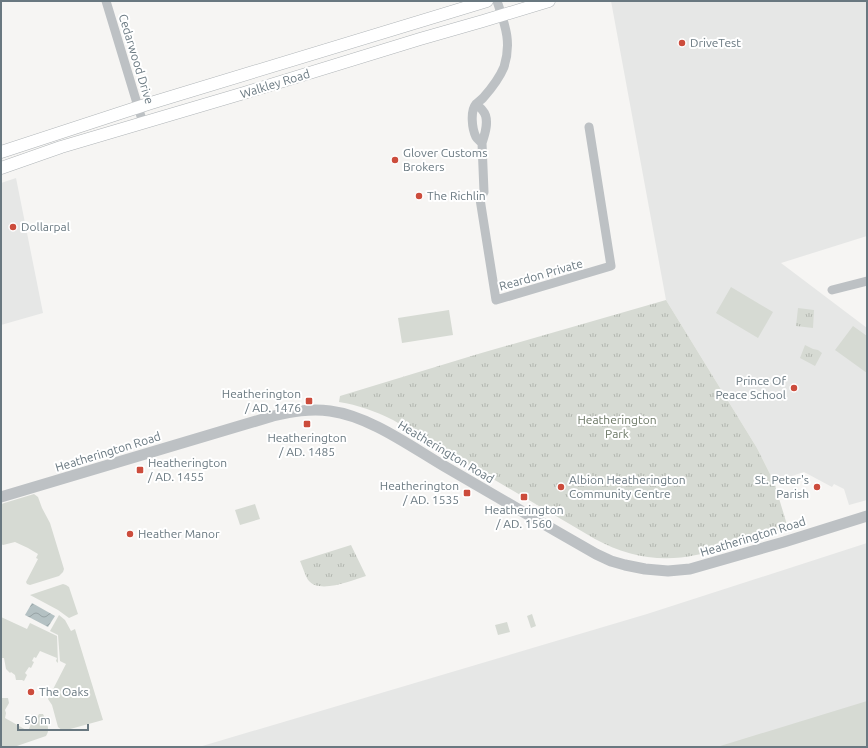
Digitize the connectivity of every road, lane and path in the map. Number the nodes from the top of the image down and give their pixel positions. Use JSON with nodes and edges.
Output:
{"nodes":[{"id":1,"x":106,"y":1,"type":"edge"},
{"id":2,"x":487,"y":1,"type":"edge"},
{"id":3,"x":497,"y":1,"type":"edge"},
{"id":4,"x":549,"y":1,"type":"edge"},
{"id":5,"x":502,"y":15,"type":"junction"},
{"id":6,"x":476,"y":104,"type":"junction"},
{"id":7,"x":138,"y":108,"type":"junction"},
{"id":8,"x":143,"y":123,"type":"junction"},
{"id":9,"x":589,"y":127,"type":"dead end"},
{"id":10,"x":482,"y":143,"type":"junction"},
{"id":11,"x":1,"y":152,"type":"edge"},
{"id":12,"x":1,"y":168,"type":"edge"},
{"id":13,"x":867,"y":281,"type":"edge"},
{"id":14,"x":832,"y":290,"type":"dead end"},
{"id":15,"x":1,"y":497,"type":"edge"},
{"id":16,"x":867,"y":516,"type":"edge"}],
"edges":[{"from":1,"to":7,"type":"street","name":"Cedarwood Drive"},
{"from":2,"to":7,"type":"main road","name":"Walkley Road"},
{"from":3,"to":5,"type":"street"},
{"from":4,"to":5,"type":"main road","name":"Walkley Road"},
{"from":5,"to":6,"type":"street"},
{"from":5,"to":8,"type":"main road","name":"Walkley Road"},
{"from":6,"to":10,"type":"street","name":"Reardon Private"},
{"from":6,"to":10,"type":"street","name":"Reardon Private"},
{"from":7,"to":8,"type":"street","name":"Cedarwood Drive"},
{"from":7,"to":11,"type":"main road","name":"Walkley Road"},
{"from":8,"to":12,"type":"main road","name":"Walkley Road"},
{"from":9,"to":10,"type":"street","name":"Reardon Private"},
{"from":13,"to":14,"type":"street"},
{"from":15,"to":16,"type":"street","name":"Heatherington Road"}]}
